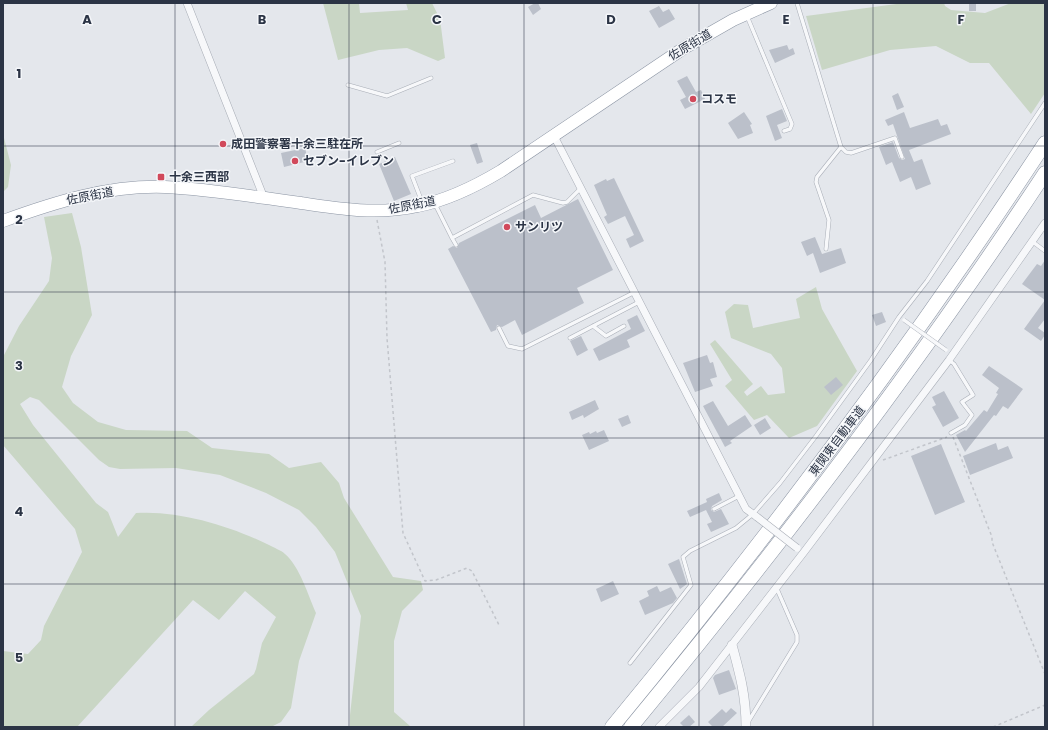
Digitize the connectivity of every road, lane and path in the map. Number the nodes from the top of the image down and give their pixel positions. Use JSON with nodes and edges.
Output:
{"nodes":[{"id":1,"x":187,"y":3,"type":"edge"},
{"id":2,"x":771,"y":3,"type":"edge"},
{"id":3,"x":797,"y":3,"type":"edge"},
{"id":4,"x":746,"y":14,"type":"junction"},
{"id":5,"x":431,"y":78,"type":"dead end"},
{"id":6,"x":348,"y":85,"type":"dead end"},
{"id":7,"x":1045,"y":103,"type":"edge"},
{"id":8,"x":784,"y":132,"type":"dead end"},
{"id":9,"x":554,"y":136,"type":"junction"},
{"id":10,"x":399,"y":143,"type":"dead end"},
{"id":11,"x":1045,"y":143,"type":"edge"},
{"id":12,"x":841,"y":147,"type":"junction"},
{"id":13,"x":377,"y":152,"type":"dead end"},
{"id":14,"x":902,"y":157,"type":"dead end"},
{"id":15,"x":453,"y":161,"type":"dead end"},
{"id":16,"x":1045,"y":173,"type":"edge"},
{"id":17,"x":581,"y":188,"type":"junction"},
{"id":18,"x":264,"y":198,"type":"junction"},
{"id":19,"x":429,"y":203,"type":"junction"},
{"id":20,"x":376,"y":211,"type":"junction"},
{"id":21,"x":3,"y":222,"type":"edge"},
{"id":22,"x":1045,"y":223,"type":"edge"},
{"id":23,"x":452,"y":238,"type":"junction"},
{"id":24,"x":1033,"y":242,"type":"junction"},
{"id":25,"x":456,"y":245,"type":"dead end"},
{"id":26,"x":826,"y":249,"type":"dead end"},
{"id":27,"x":1045,"y":251,"type":"edge"},
{"id":28,"x":634,"y":292,"type":"junction"},
{"id":29,"x":639,"y":302,"type":"junction"},
{"id":30,"x":899,"y":317,"type":"junction"},
{"id":31,"x":593,"y":326,"type":"junction"},
{"id":32,"x":624,"y":326,"type":"dead end"},
{"id":33,"x":499,"y":328,"type":"dead end"},
{"id":34,"x":570,"y":338,"type":"dead end"},
{"id":35,"x":951,"y":358,"type":"junction"},
{"id":36,"x":951,"y":433,"type":"dead end"},
{"id":37,"x":876,"y":457,"type":"junction"},
{"id":38,"x":740,"y":496,"type":"junction"},
{"id":39,"x":714,"y":509,"type":"dead end"},
{"id":40,"x":755,"y":515,"type":"junction"},
{"id":41,"x":800,"y":550,"type":"junction"},
{"id":42,"x":776,"y":588,"type":"junction"},
{"id":43,"x":500,"y":627,"type":"dead end"},
{"id":44,"x":732,"y":645,"type":"junction"},
{"id":45,"x":630,"y":663,"type":"dead end"},
{"id":46,"x":1045,"y":674,"type":"edge"},
{"id":47,"x":1045,"y":705,"type":"edge"},
{"id":48,"x":612,"y":727,"type":"edge"},
{"id":49,"x":631,"y":727,"type":"edge"},
{"id":50,"x":659,"y":727,"type":"edge"},
{"id":51,"x":746,"y":727,"type":"edge"},
{"id":52,"x":993,"y":727,"type":"edge"}],
"edges":[{"from":1,"to":18,"type":"street"},
{"from":2,"to":4,"type":"highway","name":"佐原街道"},
{"from":3,"to":12,"type":"lane"},
{"from":4,"to":8,"type":"lane"},
{"from":4,"to":9,"type":"highway","name":"佐原街道"},
{"from":5,"to":6,"type":"lane"},
{"from":7,"to":30,"type":"lane"},
{"from":9,"to":17,"type":"street"},
{"from":9,"to":19,"type":"highway","name":"佐原街道"},
{"from":10,"to":13,"type":"lane"},
{"from":11,"to":48,"type":"highway","name":"東関東自動車道"},
{"from":12,"to":14,"type":"lane"},
{"from":12,"to":26,"type":"lane"},
{"from":15,"to":19,"type":"lane"},
{"from":16,"to":49,"type":"highway","name":"東関東自動車道"},
{"from":17,"to":23,"type":"lane"},
{"from":17,"to":28,"type":"street"},
{"from":18,"to":20,"type":"highway","name":"佐原街道"},
{"from":18,"to":21,"type":"highway","name":"佐原街道"},
{"from":19,"to":20,"type":"highway","name":"佐原街道"},
{"from":19,"to":23,"type":"lane"},
{"from":20,"to":43,"type":"path"},
{"from":22,"to":24,"type":"street"},
{"from":23,"to":25,"type":"lane"},
{"from":24,"to":27,"type":"lane"},
{"from":24,"to":35,"type":"street"},
{"from":28,"to":29,"type":"street"},
{"from":28,"to":33,"type":"lane"},
{"from":29,"to":31,"type":"lane"},
{"from":29,"to":38,"type":"street"},
{"from":30,"to":35,"type":"lane","bridge":true},
{"from":30,"to":40,"type":"lane"},
{"from":31,"to":32,"type":"lane"},
{"from":31,"to":34,"type":"lane"},
{"from":35,"to":36,"type":"lane"},
{"from":35,"to":37,"type":"street"},
{"from":37,"to":41,"type":"street"},
{"from":37,"to":46,"type":"path"},
{"from":38,"to":39,"type":"lane"},
{"from":38,"to":40,"type":"street"},
{"from":40,"to":41,"type":"street","bridge":true},
{"from":40,"to":45,"type":"lane"},
{"from":41,"to":42,"type":"street"},
{"from":42,"to":44,"type":"street"},
{"from":42,"to":51,"type":"lane"},
{"from":44,"to":50,"type":"street"},
{"from":44,"to":51,"type":"street"},
{"from":47,"to":52,"type":"path"}]}
